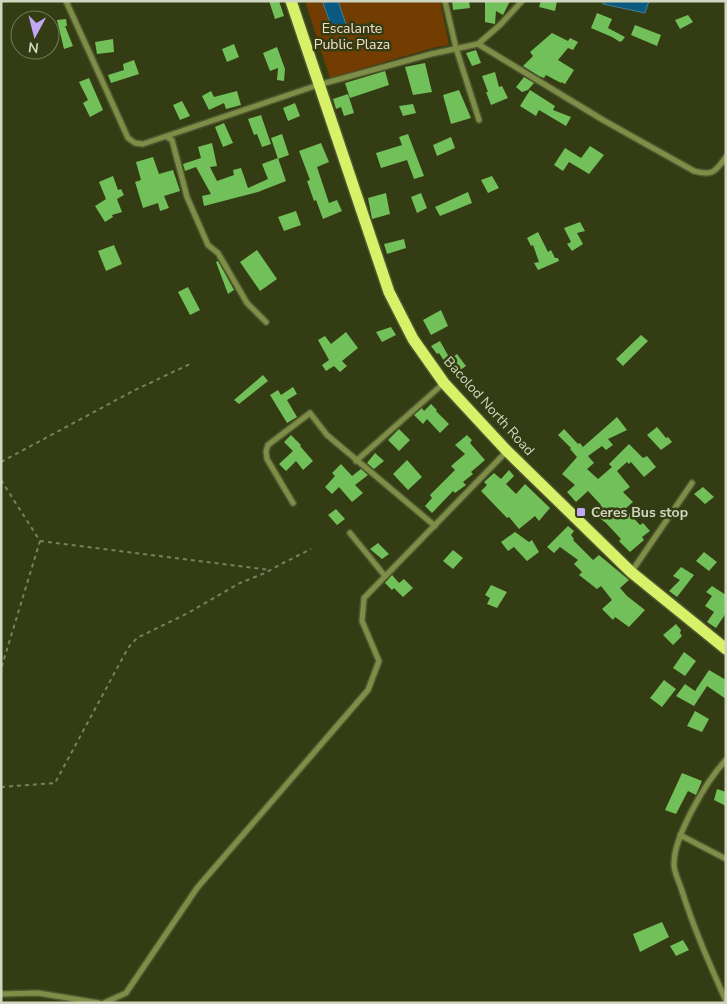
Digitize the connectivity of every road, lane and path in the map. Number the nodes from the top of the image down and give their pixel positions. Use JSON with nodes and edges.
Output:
{"nodes":[{"id":1,"x":66,"y":1,"type":"edge"},
{"id":2,"x":291,"y":1,"type":"edge"},
{"id":3,"x":445,"y":1,"type":"edge"},
{"id":4,"x":522,"y":1,"type":"edge"},
{"id":5,"x":478,"y":44,"type":"junction"},
{"id":6,"x":456,"y":48,"type":"junction"},
{"id":7,"x":318,"y":85,"type":"junction"},
{"id":8,"x":479,"y":120,"type":"dead end"},
{"id":9,"x":167,"y":137,"type":"junction"},
{"id":10,"x":726,"y":157,"type":"edge"},
{"id":11,"x":266,"y":322,"type":"dead end"},
{"id":12,"x":190,"y":364,"type":"dead end"},
{"id":13,"x":444,"y":383,"type":"junction"},
{"id":14,"x":507,"y":451,"type":"junction"},
{"id":15,"x":356,"y":461,"type":"junction"},
{"id":16,"x":1,"y":462,"type":"edge"},
{"id":17,"x":1,"y":480,"type":"edge"},
{"id":18,"x":692,"y":483,"type":"dead end"},
{"id":19,"x":292,"y":503,"type":"dead end"},
{"id":20,"x":435,"y":526,"type":"junction"},
{"id":21,"x":350,"y":533,"type":"dead end"},
{"id":22,"x":40,"y":541,"type":"junction"},
{"id":23,"x":312,"y":549,"type":"dead end"},
{"id":24,"x":271,"y":570,"type":"junction"},
{"id":25,"x":631,"y":572,"type":"junction"},
{"id":26,"x":385,"y":576,"type":"junction"},
{"id":27,"x":726,"y":649,"type":"edge"},
{"id":28,"x":1,"y":670,"type":"edge"},
{"id":29,"x":726,"y":760,"type":"edge"},
{"id":30,"x":1,"y":787,"type":"edge"},
{"id":31,"x":680,"y":835,"type":"junction"},
{"id":32,"x":726,"y":859,"type":"edge"},
{"id":33,"x":1,"y":994,"type":"edge"},
{"id":34,"x":726,"y":1001,"type":"edge"},
{"id":35,"x":98,"y":1003,"type":"edge"},
{"id":36,"x":104,"y":1003,"type":"edge"}],
"edges":[{"from":1,"to":9,"type":"street"},
{"from":2,"to":7,"type":"highway","name":"Bacolod North Road"},
{"from":3,"to":6,"type":"street"},
{"from":4,"to":5,"type":"street"},
{"from":5,"to":6,"type":"street"},
{"from":5,"to":10,"type":"street"},
{"from":6,"to":7,"type":"street"},
{"from":6,"to":8,"type":"street"},
{"from":7,"to":9,"type":"street"},
{"from":7,"to":13,"type":"highway","name":"Bacolod North Road"},
{"from":9,"to":11,"type":"street"},
{"from":12,"to":16,"type":"path"},
{"from":13,"to":14,"type":"highway","name":"Bacolod North Road"},
{"from":13,"to":15,"type":"street"},
{"from":14,"to":20,"type":"street"},
{"from":14,"to":25,"type":"highway","name":"Bacolod North Road"},
{"from":15,"to":19,"type":"street"},
{"from":15,"to":20,"type":"street"},
{"from":17,"to":22,"type":"path"},
{"from":18,"to":25,"type":"street"},
{"from":20,"to":26,"type":"street"},
{"from":21,"to":26,"type":"street"},
{"from":22,"to":24,"type":"path"},
{"from":22,"to":28,"type":"path"},
{"from":23,"to":24,"type":"path"},
{"from":24,"to":30,"type":"path"},
{"from":25,"to":27,"type":"highway","name":"Bacolod North Road"},
{"from":26,"to":36,"type":"street"},
{"from":29,"to":31,"type":"street"},
{"from":31,"to":32,"type":"street"},
{"from":31,"to":34,"type":"street"},
{"from":33,"to":35,"type":"street"}]}
